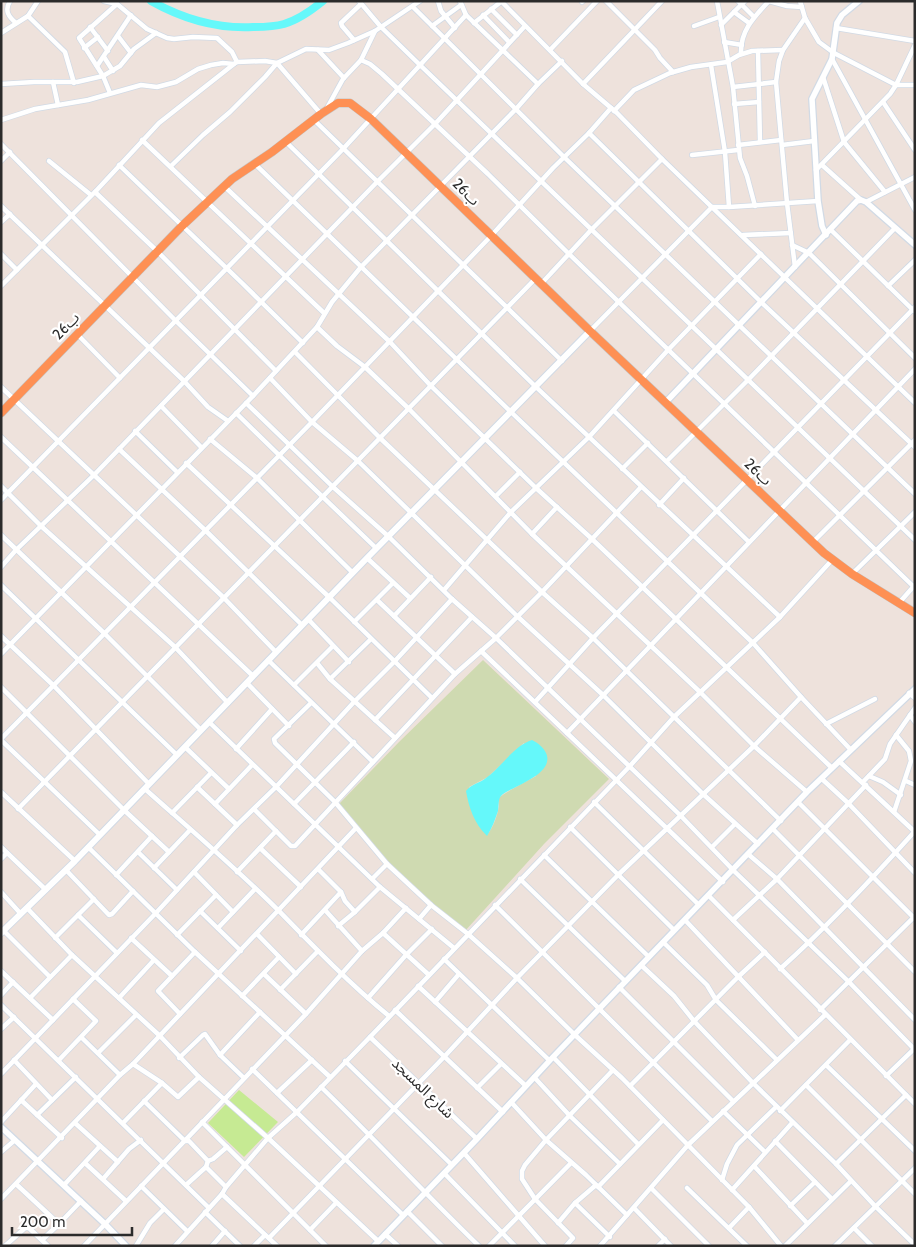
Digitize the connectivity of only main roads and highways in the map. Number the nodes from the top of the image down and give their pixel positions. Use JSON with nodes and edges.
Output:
{"nodes":[{"id":1,"x":590,"y":331,"type":"junction"},
{"id":2,"x":1,"y":413,"type":"edge"},
{"id":3,"x":915,"y":613,"type":"edge"},
{"id":4,"x":2,"y":932,"type":"edge"}],
"edges":[{"from":1,"to":2,"type":"highway","name":"26ب"},
{"from":1,"to":3,"type":"highway","name":"26ب"},
{"from":1,"to":4,"type":"main road"}]}
